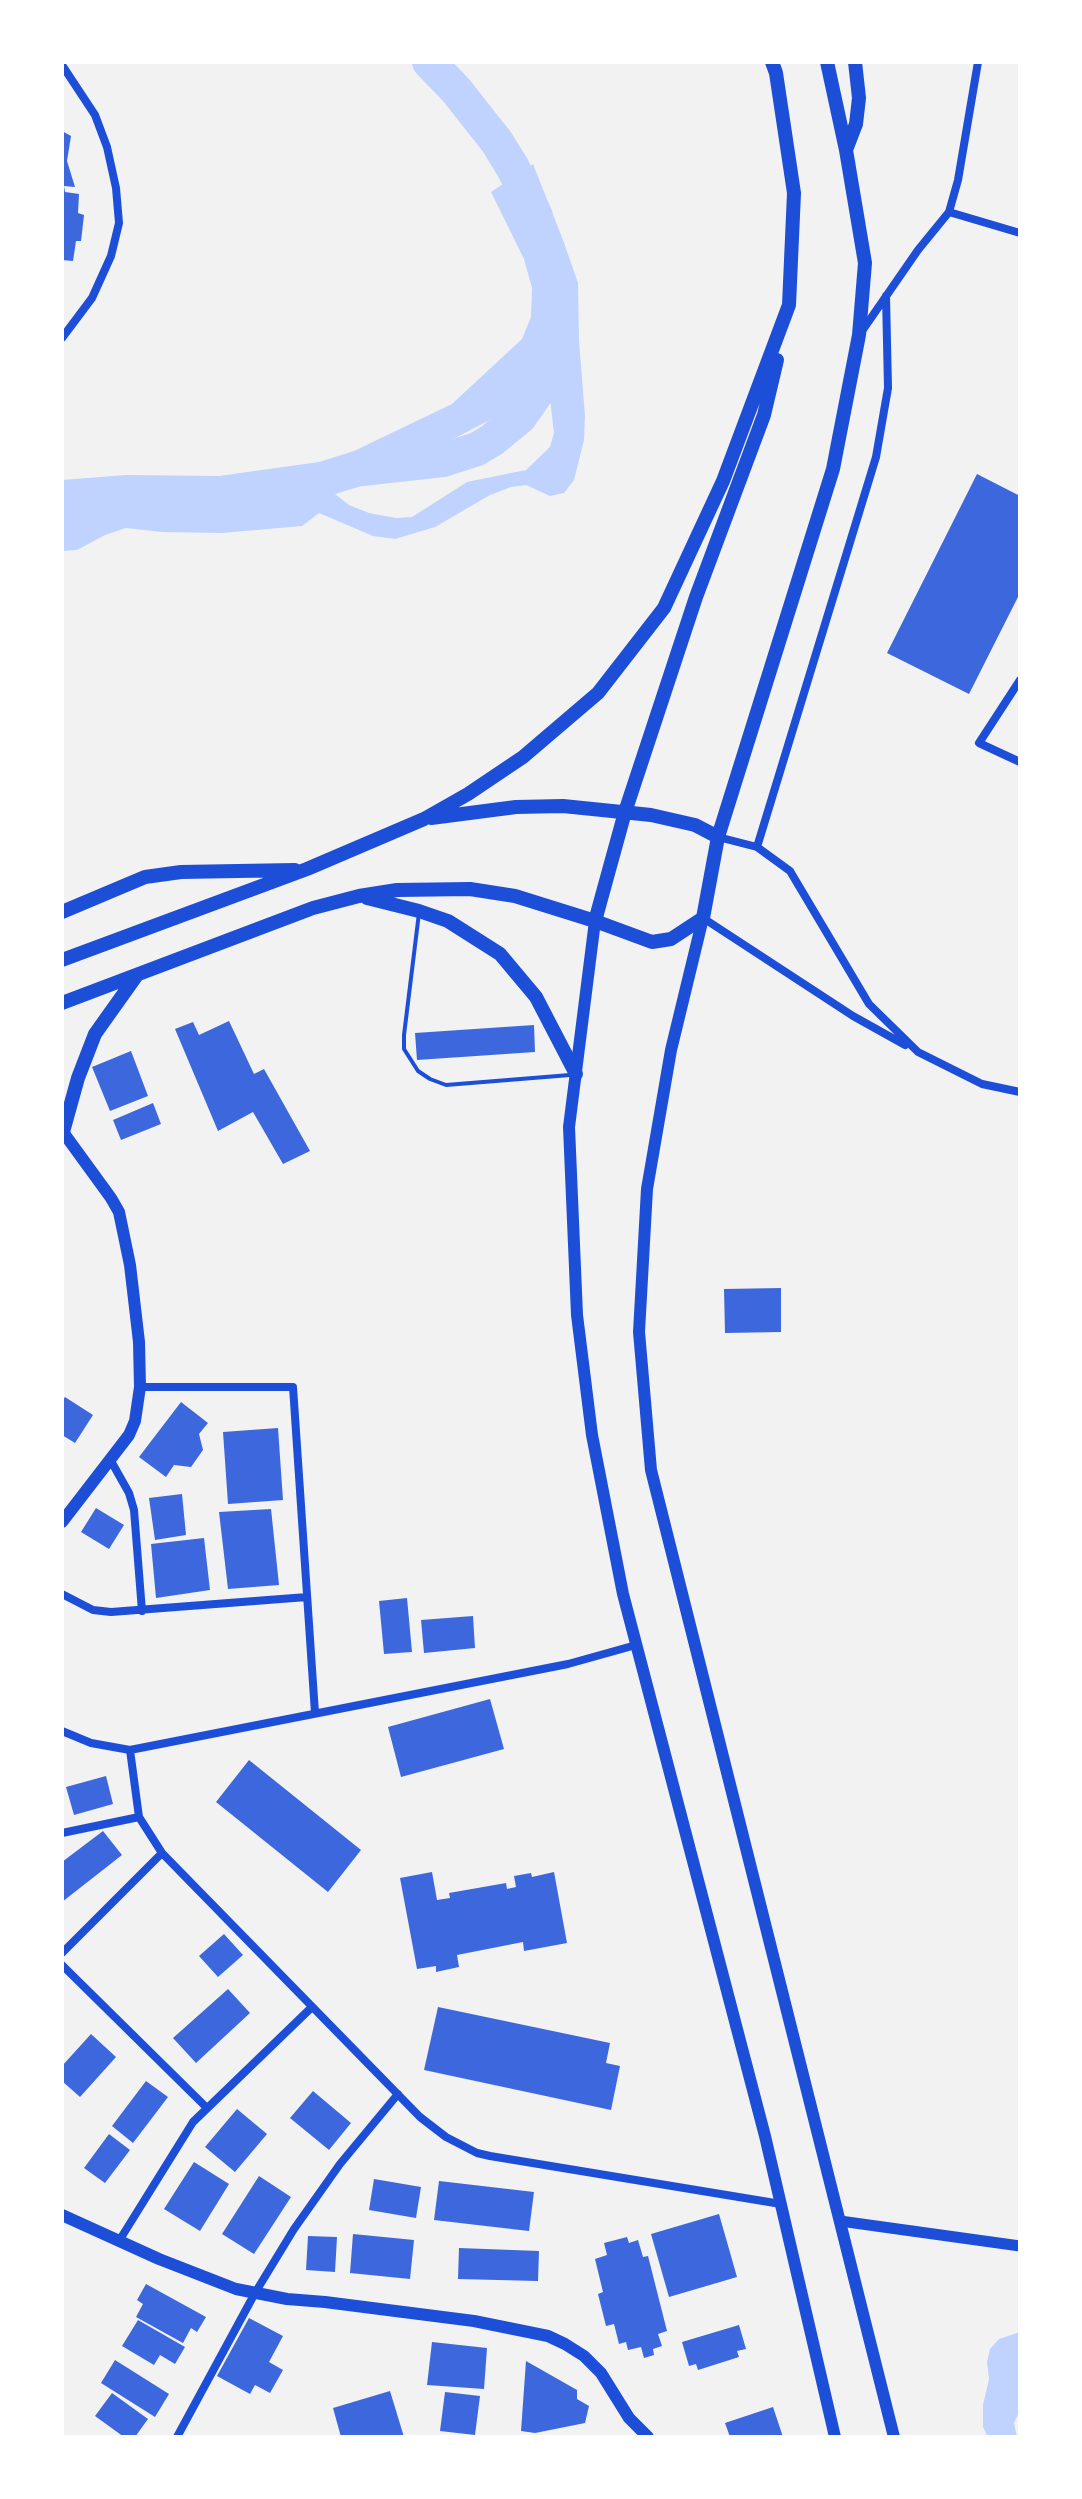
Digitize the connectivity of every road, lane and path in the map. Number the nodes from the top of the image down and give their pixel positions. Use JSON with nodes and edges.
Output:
{"nodes":[{"id":1,"x":772,"y":62,"type":"edge"},
{"id":2,"x":827,"y":62,"type":"edge"},
{"id":3,"x":855,"y":62,"type":"edge"},
{"id":4,"x":978,"y":62,"type":"edge"},
{"id":5,"x":62,"y":65,"type":"edge"},
{"id":6,"x":846,"y":150,"type":"junction"},
{"id":7,"x":949,"y":212,"type":"junction"},
{"id":8,"x":1020,"y":233,"type":"edge"},
{"id":9,"x":886,"y":296,"type":"junction"},
{"id":10,"x":789,"y":305,"type":"junction"},
{"id":11,"x":859,"y":335,"type":"junction"},
{"id":12,"x":62,"y":338,"type":"edge"},
{"id":13,"x":1020,"y":680,"type":"edge"},
{"id":14,"x":1020,"y":762,"type":"edge"},
{"id":15,"x":625,"y":812,"type":"junction"},
{"id":16,"x":424,"y":819,"type":"junction"},
{"id":17,"x":718,"y":837,"type":"junction"},
{"id":18,"x":757,"y":847,"type":"junction"},
{"id":19,"x":307,"y":869,"type":"junction"},
{"id":20,"x":359,"y":896,"type":"junction"},
{"id":21,"x":419,"y":911,"type":"junction"},
{"id":22,"x":62,"y":912,"type":"edge"},
{"id":23,"x":703,"y":918,"type":"junction"},
{"id":24,"x":595,"y":921,"type":"junction"},
{"id":25,"x":62,"y":960,"type":"edge"},
{"id":26,"x":138,"y":974,"type":"junction"},
{"id":27,"x":62,"y":1003,"type":"edge"},
{"id":28,"x":918,"y":1052,"type":"junction"},
{"id":29,"x":576,"y":1074,"type":"junction"},
{"id":30,"x":1020,"y":1092,"type":"edge"},
{"id":31,"x":62,"y":1129,"type":"edge"},
{"id":32,"x":62,"y":1141,"type":"edge"},
{"id":33,"x":140,"y":1387,"type":"junction"},
{"id":34,"x":111,"y":1461,"type":"junction"},
{"id":35,"x":62,"y":1522,"type":"edge"},
{"id":36,"x":62,"y":1594,"type":"edge"},
{"id":37,"x":307,"y":1597,"type":"junction"},
{"id":38,"x":142,"y":1611,"type":"junction"},
{"id":39,"x":636,"y":1645,"type":"junction"},
{"id":40,"x":315,"y":1713,"type":"junction"},
{"id":41,"x":62,"y":1731,"type":"edge"},
{"id":42,"x":130,"y":1750,"type":"junction"},
{"id":43,"x":139,"y":1817,"type":"junction"},
{"id":44,"x":62,"y":1833,"type":"edge"},
{"id":45,"x":162,"y":1853,"type":"junction"},
{"id":46,"x":62,"y":1953,"type":"edge"},
{"id":47,"x":62,"y":1965,"type":"edge"},
{"id":48,"x":312,"y":2007,"type":"junction"},
{"id":49,"x":398,"y":2094,"type":"junction"},
{"id":50,"x":206,"y":2107,"type":"junction"},
{"id":51,"x":781,"y":2204,"type":"junction"},
{"id":52,"x":62,"y":2215,"type":"edge"},
{"id":53,"x":840,"y":2221,"type":"junction"},
{"id":54,"x":119,"y":2241,"type":"junction"},
{"id":55,"x":1020,"y":2246,"type":"edge"},
{"id":56,"x":255,"y":2293,"type":"junction"},
{"id":57,"x":177,"y":2437,"type":"edge"},
{"id":58,"x":648,"y":2437,"type":"edge"},
{"id":59,"x":835,"y":2437,"type":"edge"},
{"id":60,"x":894,"y":2437,"type":"edge"}],
"edges":[{"from":1,"to":10,"type":"highway"},
{"from":2,"to":6,"type":"highway"},
{"from":3,"to":6,"type":"highway"},
{"from":4,"to":7,"type":"street"},
{"from":5,"to":12,"type":"street"},
{"from":6,"to":11,"type":"highway"},
{"from":7,"to":8,"type":"street"},
{"from":7,"to":9,"type":"street"},
{"from":9,"to":11,"type":"street"},
{"from":9,"to":18,"type":"street"},
{"from":10,"to":15,"type":"highway"},
{"from":10,"to":16,"type":"highway"},
{"from":11,"to":17,"type":"highway"},
{"from":13,"to":14,"type":"street"},
{"from":15,"to":16,"type":"highway"},
{"from":15,"to":17,"type":"highway"},
{"from":15,"to":24,"type":"highway"},
{"from":16,"to":19,"type":"highway"},
{"from":17,"to":18,"type":"street"},
{"from":17,"to":23,"type":"highway"},
{"from":18,"to":28,"type":"street"},
{"from":19,"to":22,"type":"highway"},
{"from":19,"to":25,"type":"highway"},
{"from":20,"to":21,"type":"highway"},
{"from":20,"to":24,"type":"highway"},
{"from":20,"to":26,"type":"highway"},
{"from":21,"to":29,"type":"highway"},
{"from":21,"to":29,"type":"lane"},
{"from":23,"to":24,"type":"highway"},
{"from":23,"to":28,"type":"street"},
{"from":23,"to":53,"type":"main road"},
{"from":24,"to":29,"type":"main road"},
{"from":26,"to":27,"type":"highway"},
{"from":26,"to":31,"type":"highway"},
{"from":28,"to":30,"type":"street"},
{"from":29,"to":39,"type":"main road"},
{"from":31,"to":32,"type":"main road"},
{"from":31,"to":33,"type":"main road"},
{"from":33,"to":34,"type":"main road"},
{"from":33,"to":37,"type":"street"},
{"from":34,"to":35,"type":"main road"},
{"from":34,"to":38,"type":"street"},
{"from":36,"to":38,"type":"street"},
{"from":37,"to":38,"type":"street"},
{"from":37,"to":40,"type":"street"},
{"from":39,"to":40,"type":"street"},
{"from":39,"to":51,"type":"main road"},
{"from":40,"to":42,"type":"street"},
{"from":41,"to":42,"type":"street"},
{"from":42,"to":43,"type":"street"},
{"from":43,"to":44,"type":"street"},
{"from":43,"to":45,"type":"street"},
{"from":45,"to":46,"type":"street"},
{"from":45,"to":48,"type":"street"},
{"from":47,"to":50,"type":"street"},
{"from":48,"to":49,"type":"street"},
{"from":48,"to":50,"type":"street"},
{"from":49,"to":51,"type":"street"},
{"from":49,"to":56,"type":"street"},
{"from":50,"to":54,"type":"street"},
{"from":51,"to":59,"type":"main road"},
{"from":52,"to":54,"type":"main road"},
{"from":53,"to":55,"type":"street"},
{"from":53,"to":60,"type":"main road"},
{"from":54,"to":56,"type":"main road"},
{"from":56,"to":57,"type":"street"},
{"from":56,"to":58,"type":"main road"}]}
